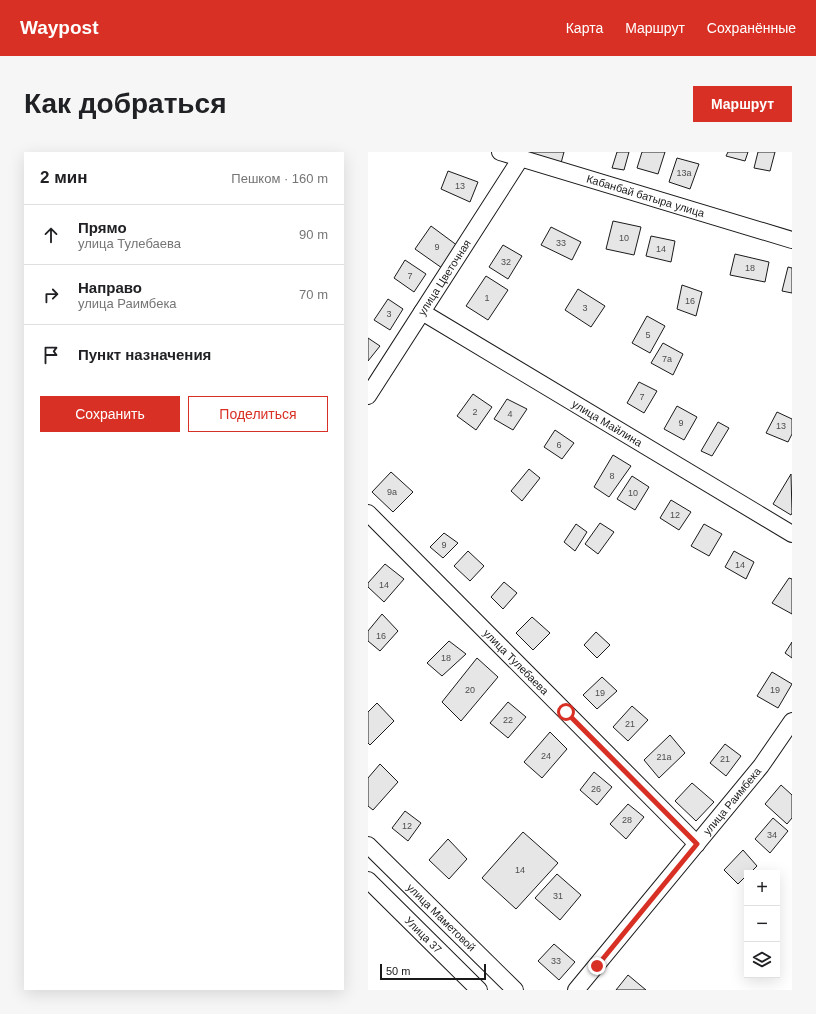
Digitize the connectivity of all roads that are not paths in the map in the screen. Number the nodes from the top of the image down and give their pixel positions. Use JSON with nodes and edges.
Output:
{"nodes":[{"id":1,"x":500,"y":152,"type":"edge"},
{"id":2,"x":521,"y":158,"type":"junction"},
{"id":3,"x":792,"y":240,"type":"edge"},
{"id":4,"x":422,"y":312,"type":"junction"},
{"id":5,"x":368,"y":396,"type":"edge"},
{"id":6,"x":368,"y":514,"type":"edge"},
{"id":7,"x":792,"y":534,"type":"edge"},
{"id":8,"x":792,"y":721,"type":"edge"},
{"id":9,"x":697,"y":844,"type":"junction"},
{"id":10,"x":368,"y":845,"type":"edge"},
{"id":11,"x":368,"y":880,"type":"edge"},
{"id":12,"x":479,"y":990,"type":"edge"},
{"id":13,"x":515,"y":990,"type":"edge"},
{"id":14,"x":576,"y":990,"type":"edge"}],
"edges":[{"from":1,"to":2,"type":"street","name":"Кабанбай батыра улица"},
{"from":2,"to":3,"type":"street","name":"Кабанбай батыра улица"},
{"from":2,"to":4,"type":"street","name":"улица Цветочная"},
{"from":4,"to":5,"type":"street","name":"улица Цветочная"},
{"from":4,"to":7,"type":"street","name":"улица Майлина"},
{"from":6,"to":9,"type":"street","name":"улица Тулебаева"},
{"from":8,"to":9,"type":"street","name":"улица Раимбека"},
{"from":9,"to":14,"type":"street","name":"улица Раимбека"},
{"from":10,"to":13,"type":"street","name":"улица Маметовой"},
{"from":11,"to":12,"type":"street","name":"Улица 37"}]}
